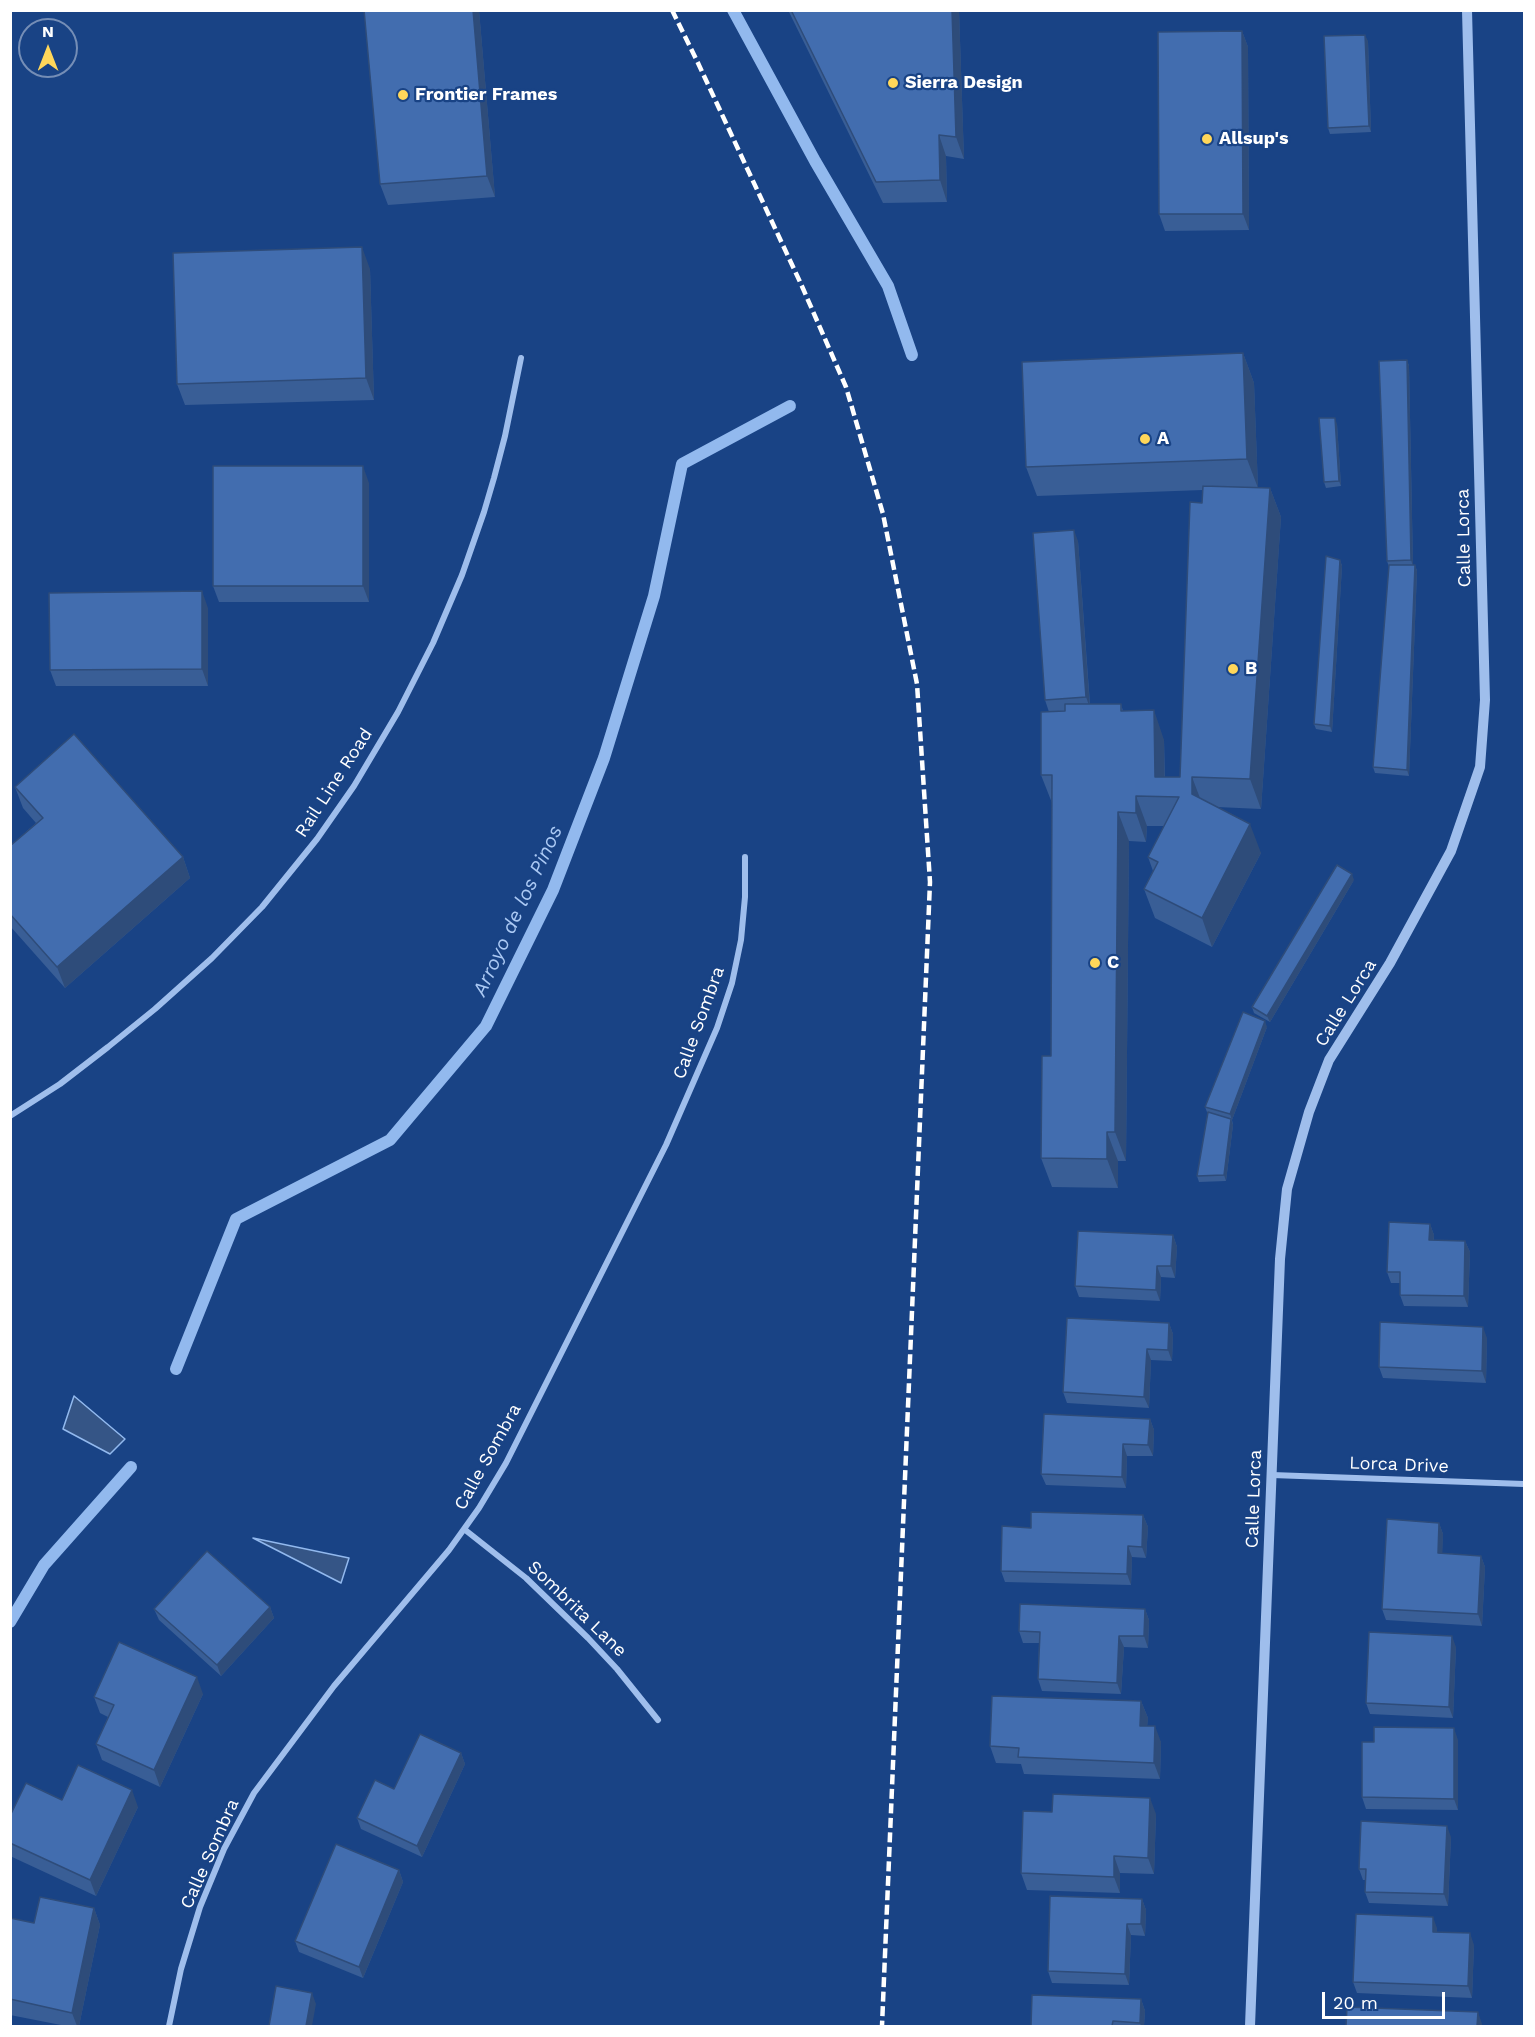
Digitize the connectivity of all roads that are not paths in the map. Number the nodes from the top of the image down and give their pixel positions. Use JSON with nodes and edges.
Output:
{"nodes":[{"id":1,"x":1467,"y":10,"type":"edge"},
{"id":2,"x":521,"y":358,"type":"dead end"},
{"id":3,"x":745,"y":857,"type":"dead end"},
{"id":4,"x":10,"y":1116,"type":"edge"},
{"id":5,"x":1272,"y":1476,"type":"junction"},
{"id":6,"x":1524,"y":1484,"type":"edge"},
{"id":7,"x":464,"y":1529,"type":"junction"},
{"id":8,"x":658,"y":1720,"type":"dead end"},
{"id":9,"x":169,"y":2026,"type":"edge"},
{"id":10,"x":1250,"y":2026,"type":"edge"}],
"edges":[{"from":1,"to":5,"type":"street","name":"Calle Lorca"},
{"from":2,"to":4,"type":"street","name":"Rail Line Road"},
{"from":3,"to":7,"type":"street","name":"Calle Sombra"},
{"from":5,"to":6,"type":"street","name":"Lorca Drive"},
{"from":5,"to":10,"type":"street","name":"Calle Lorca"},
{"from":7,"to":8,"type":"street","name":"Sombrita Lane"},
{"from":7,"to":9,"type":"street","name":"Calle Sombra"}]}
